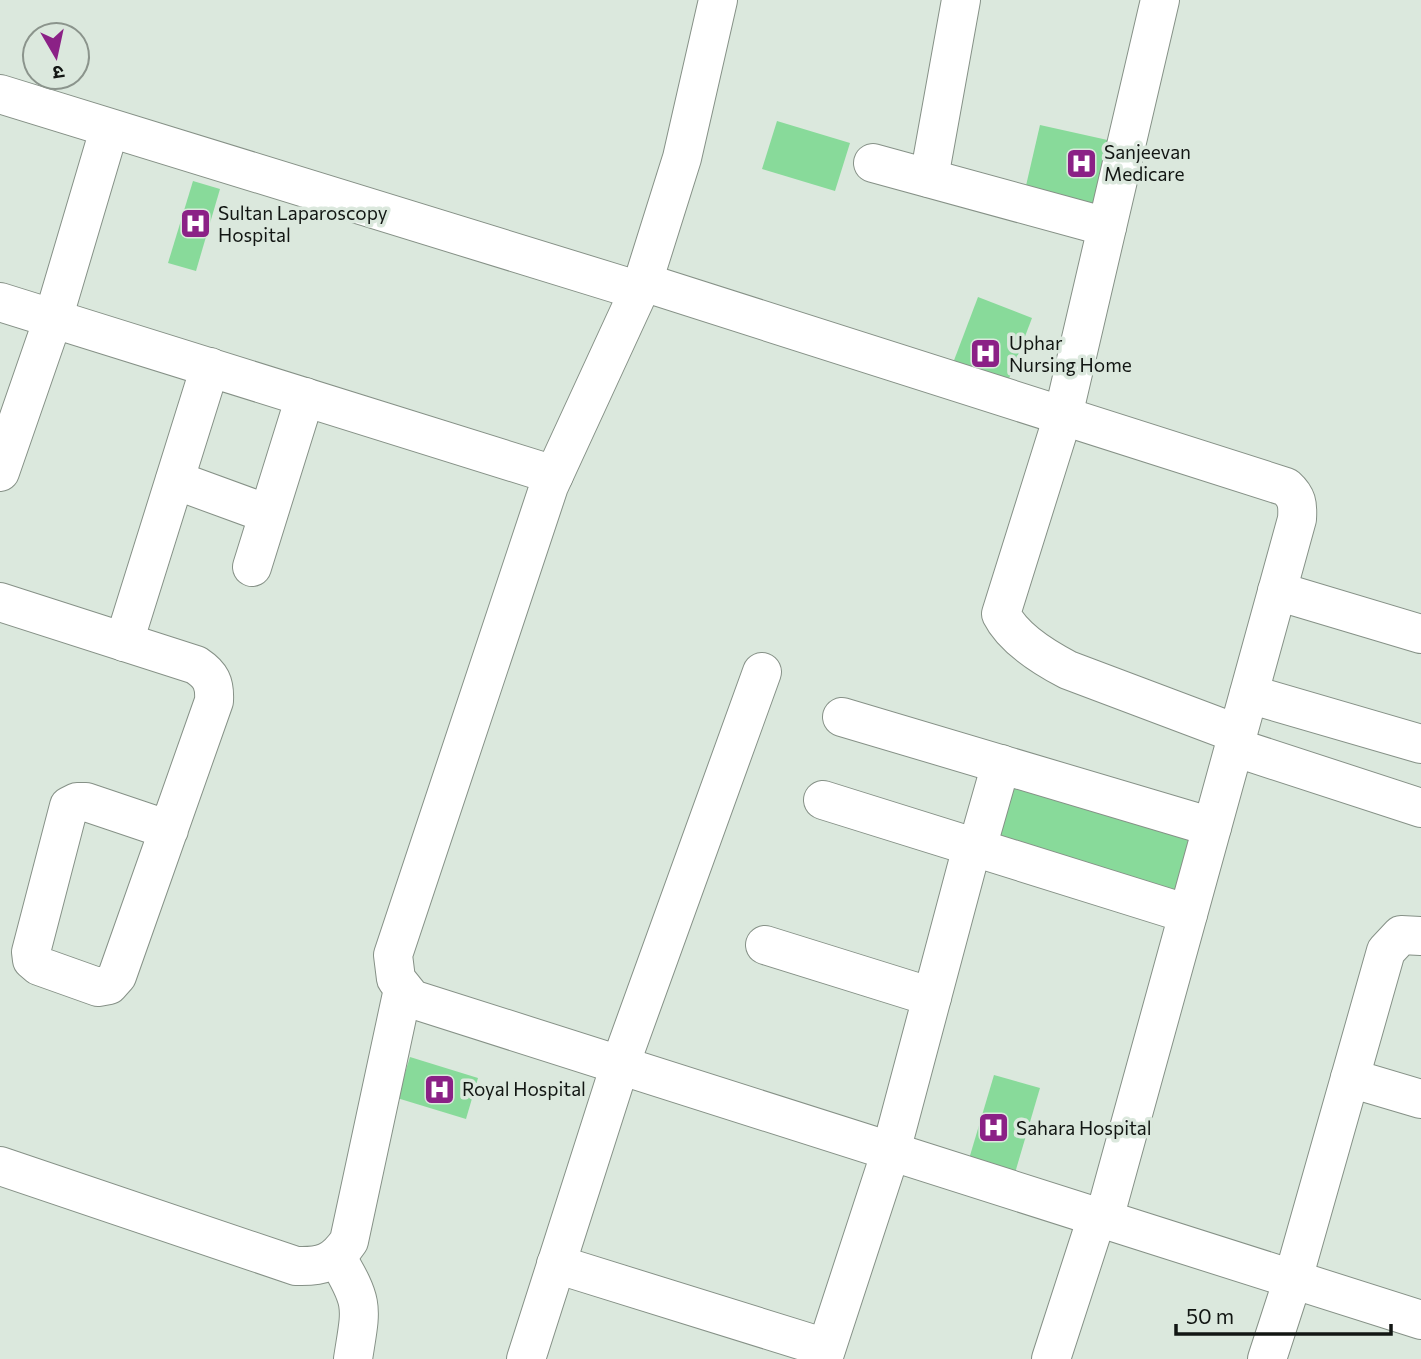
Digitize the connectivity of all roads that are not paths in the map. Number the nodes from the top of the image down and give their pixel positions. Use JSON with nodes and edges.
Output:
{"nodes":[{"id":1,"x":718,"y":0,"type":"edge"},
{"id":2,"x":961,"y":0,"type":"edge"},
{"id":3,"x":1160,"y":0,"type":"edge"},
{"id":4,"x":0,"y":94,"type":"edge"},
{"id":5,"x":109,"y":130,"type":"junction"},
{"id":6,"x":873,"y":163,"type":"dead end"},
{"id":7,"x":929,"y":178,"type":"junction"},
{"id":8,"x":1107,"y":227,"type":"junction"},
{"id":9,"x":642,"y":286,"type":"junction"},
{"id":10,"x":0,"y":302,"type":"edge"},
{"id":11,"x":53,"y":319,"type":"junction"},
{"id":12,"x":210,"y":367,"type":"junction"},
{"id":13,"x":305,"y":397,"type":"junction"},
{"id":14,"x":1063,"y":416,"type":"junction"},
{"id":15,"x":0,"y":472,"type":"edge"},
{"id":16,"x":554,"y":475,"type":"junction"},
{"id":17,"x":175,"y":480,"type":"junction"},
{"id":18,"x":268,"y":514,"type":"junction"},
{"id":19,"x":252,"y":567,"type":"dead end"},
{"id":20,"x":1277,"y":591,"type":"junction"},
{"id":21,"x":0,"y":602,"type":"edge"},
{"id":22,"x":1421,"y":634,"type":"edge"},
{"id":23,"x":124,"y":642,"type":"junction"},
{"id":24,"x":762,"y":672,"type":"dead end"},
{"id":25,"x":1249,"y":694,"type":"junction"},
{"id":26,"x":842,"y":717,"type":"dead end"},
{"id":27,"x":1236,"y":740,"type":"junction"},
{"id":28,"x":1421,"y":744,"type":"edge"},
{"id":29,"x":1001,"y":764,"type":"junction"},
{"id":30,"x":823,"y":800,"type":"dead end"},
{"id":31,"x":1421,"y":807,"type":"edge"},
{"id":32,"x":1212,"y":827,"type":"junction"},
{"id":33,"x":169,"y":830,"type":"junction"},
{"id":34,"x":974,"y":848,"type":"junction"},
{"id":35,"x":1188,"y":914,"type":"junction"},
{"id":36,"x":1421,"y":936,"type":"edge"},
{"id":37,"x":765,"y":945,"type":"dead end"},
{"id":38,"x":403,"y":989,"type":"junction"},
{"id":39,"x":932,"y":997,"type":"junction"},
{"id":40,"x":620,"y":1065,"type":"junction"},
{"id":41,"x":1350,"y":1078,"type":"junction"},
{"id":42,"x":1421,"y":1099,"type":"edge"},
{"id":43,"x":891,"y":1152,"type":"junction"},
{"id":44,"x":0,"y":1166,"type":"edge"},
{"id":45,"x":1100,"y":1218,"type":"junction"},
{"id":46,"x":337,"y":1258,"type":"junction"},
{"id":47,"x":556,"y":1264,"type":"junction"},
{"id":48,"x":1293,"y":1279,"type":"junction"},
{"id":49,"x":1421,"y":1320,"type":"edge"},
{"id":50,"x":824,"y":1354,"type":"edge"},
{"id":51,"x":353,"y":1359,"type":"edge"},
{"id":52,"x":526,"y":1359,"type":"edge"},
{"id":53,"x":1051,"y":1359,"type":"edge"},
{"id":54,"x":1267,"y":1359,"type":"edge"}],
"edges":[{"from":1,"to":9,"type":"street"},
{"from":2,"to":7,"type":"street"},
{"from":3,"to":8,"type":"street"},
{"from":4,"to":5,"type":"street"},
{"from":5,"to":9,"type":"street"},
{"from":5,"to":11,"type":"street"},
{"from":6,"to":7,"type":"street"},
{"from":7,"to":8,"type":"street"},
{"from":8,"to":14,"type":"street"},
{"from":9,"to":14,"type":"street"},
{"from":9,"to":16,"type":"street"},
{"from":10,"to":11,"type":"street"},
{"from":11,"to":12,"type":"street"},
{"from":11,"to":15,"type":"street"},
{"from":12,"to":13,"type":"street"},
{"from":12,"to":17,"type":"street"},
{"from":13,"to":16,"type":"street"},
{"from":13,"to":18,"type":"street"},
{"from":14,"to":20,"type":"street"},
{"from":14,"to":27,"type":"street"},
{"from":16,"to":38,"type":"street"},
{"from":17,"to":18,"type":"street"},
{"from":17,"to":23,"type":"street"},
{"from":18,"to":19,"type":"street"},
{"from":20,"to":22,"type":"street"},
{"from":20,"to":25,"type":"street"},
{"from":21,"to":23,"type":"street"},
{"from":23,"to":33,"type":"street"},
{"from":24,"to":40,"type":"street"},
{"from":25,"to":27,"type":"street"},
{"from":25,"to":28,"type":"street"},
{"from":26,"to":29,"type":"street"},
{"from":27,"to":31,"type":"street"},
{"from":27,"to":32,"type":"street"},
{"from":29,"to":32,"type":"street"},
{"from":29,"to":34,"type":"street"},
{"from":30,"to":34,"type":"street"},
{"from":32,"to":35,"type":"street"},
{"from":33,"to":33,"type":"street"},
{"from":34,"to":35,"type":"street"},
{"from":34,"to":39,"type":"street"},
{"from":35,"to":45,"type":"street"},
{"from":36,"to":41,"type":"street"},
{"from":37,"to":39,"type":"street"},
{"from":38,"to":40,"type":"street"},
{"from":38,"to":46,"type":"street"},
{"from":39,"to":43,"type":"street"},
{"from":40,"to":43,"type":"street"},
{"from":40,"to":47,"type":"street"},
{"from":41,"to":42,"type":"street"},
{"from":41,"to":48,"type":"street"},
{"from":43,"to":45,"type":"street"},
{"from":43,"to":50,"type":"street"},
{"from":44,"to":46,"type":"street"},
{"from":45,"to":48,"type":"street"},
{"from":45,"to":53,"type":"street"},
{"from":46,"to":51,"type":"street"},
{"from":47,"to":50,"type":"street"},
{"from":47,"to":52,"type":"street"},
{"from":48,"to":49,"type":"street"},
{"from":48,"to":54,"type":"street"}]}
